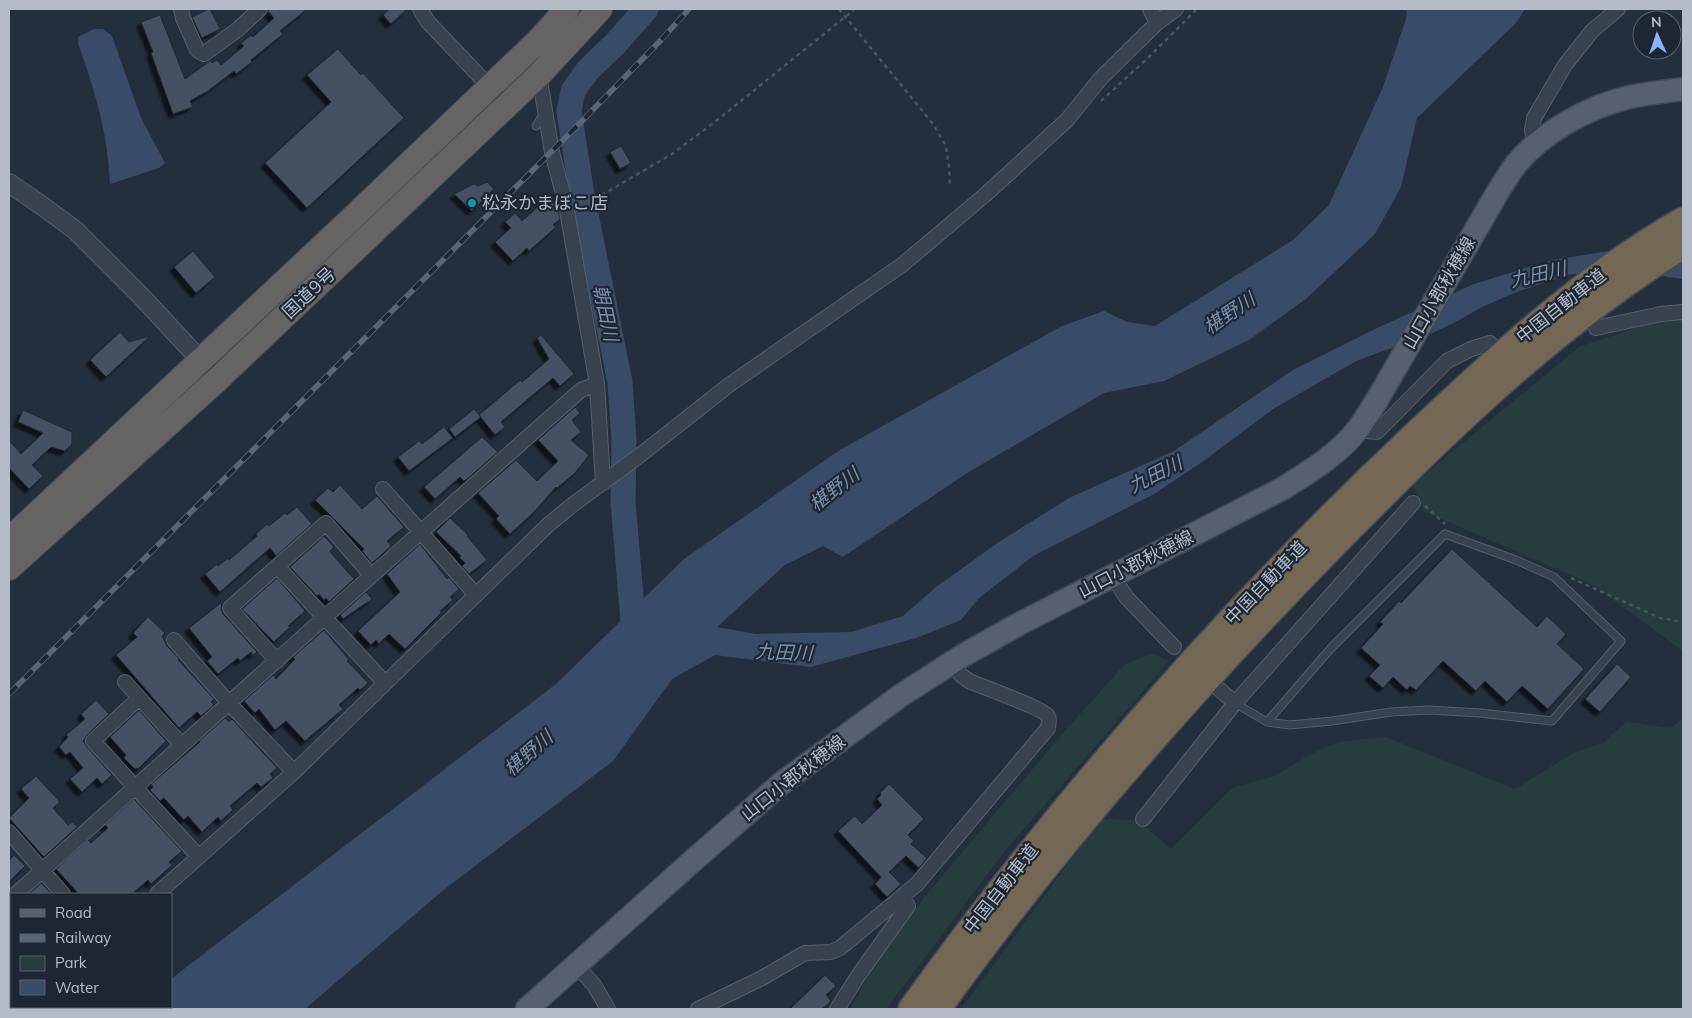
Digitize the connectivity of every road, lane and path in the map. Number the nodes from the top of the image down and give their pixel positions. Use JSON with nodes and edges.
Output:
{"nodes":[{"id":1,"x":180,"y":9,"type":"edge"},
{"id":2,"x":260,"y":9,"type":"edge"},
{"id":3,"x":420,"y":9,"type":"edge"},
{"id":4,"x":567,"y":9,"type":"edge"},
{"id":5,"x":600,"y":9,"type":"edge"},
{"id":6,"x":839,"y":9,"type":"edge"},
{"id":7,"x":855,"y":9,"type":"edge"},
{"id":8,"x":1150,"y":9,"type":"edge"},
{"id":9,"x":1176,"y":9,"type":"edge"},
{"id":10,"x":1618,"y":9,"type":"edge"},
{"id":11,"x":846,"y":16,"type":"junction"},
{"id":12,"x":1157,"y":24,"type":"junction"},
{"id":13,"x":539,"y":75,"type":"junction"},
{"id":14,"x":488,"y":88,"type":"junction"},
{"id":15,"x":1683,"y":89,"type":"edge"},
{"id":16,"x":507,"y":105,"type":"junction"},
{"id":17,"x":546,"y":111,"type":"junction"},
{"id":18,"x":536,"y":126,"type":"dead end"},
{"id":19,"x":1534,"y":146,"type":"junction"},
{"id":20,"x":9,"y":183,"type":"edge"},
{"id":21,"x":950,"y":187,"type":"dead end"},
{"id":22,"x":566,"y":204,"type":"junction"},
{"id":23,"x":1681,"y":229,"type":"edge"},
{"id":24,"x":1683,"y":312,"type":"edge"},
{"id":25,"x":1596,"y":328,"type":"dead end"},
{"id":26,"x":1490,"y":343,"type":"dead end"},
{"id":27,"x":200,"y":361,"type":"junction"},
{"id":28,"x":218,"y":379,"type":"junction"},
{"id":29,"x":597,"y":384,"type":"junction"},
{"id":30,"x":1358,"y":430,"type":"junction"},
{"id":31,"x":607,"y":480,"type":"junction"},
{"id":32,"x":383,"y":489,"type":"dead end"},
{"id":33,"x":1413,"y":503,"type":"dead end"},
{"id":34,"x":420,"y":532,"type":"junction"},
{"id":35,"x":9,"y":540,"type":"edge"},
{"id":36,"x":277,"y":566,"type":"junction"},
{"id":37,"x":9,"y":568,"type":"edge"},
{"id":38,"x":371,"y":575,"type":"junction"},
{"id":39,"x":1112,"y":576,"type":"junction"},
{"id":40,"x":476,"y":595,"type":"junction"},
{"id":41,"x":324,"y":617,"type":"junction"},
{"id":42,"x":174,"y":640,"type":"dead end"},
{"id":43,"x":1174,"y":647,"type":"dead end"},
{"id":44,"x":277,"y":661,"type":"junction"},
{"id":45,"x":952,"y":662,"type":"junction"},
{"id":46,"x":125,"y":682,"type":"dead end"},
{"id":47,"x":385,"y":683,"type":"junction"},
{"id":48,"x":1220,"y":690,"type":"dead end"},
{"id":49,"x":139,"y":698,"type":"junction"},
{"id":50,"x":228,"y":702,"type":"junction"},
{"id":51,"x":1235,"y":703,"type":"junction"},
{"id":52,"x":1267,"y":722,"type":"junction"},
{"id":53,"x":182,"y":744,"type":"junction"},
{"id":54,"x":294,"y":772,"type":"junction"},
{"id":55,"x":134,"y":787,"type":"junction"},
{"id":56,"x":1143,"y":818,"type":"dead end"},
{"id":57,"x":9,"y":832,"type":"edge"},
{"id":58,"x":199,"y":857,"type":"junction"},
{"id":59,"x":43,"y":870,"type":"junction"},
{"id":60,"x":17,"y":893,"type":"edge"},
{"id":61,"x":62,"y":893,"type":"edge"},
{"id":62,"x":157,"y":893,"type":"edge"},
{"id":63,"x":902,"y":896,"type":"junction"},
{"id":64,"x":576,"y":965,"type":"junction"},
{"id":65,"x":527,"y":1009,"type":"edge"},
{"id":66,"x":608,"y":1009,"type":"edge"},
{"id":67,"x":698,"y":1009,"type":"edge"},
{"id":68,"x":838,"y":1009,"type":"edge"},
{"id":69,"x":911,"y":1009,"type":"edge"},
{"id":70,"x":938,"y":1009,"type":"edge"}],
"edges":[{"from":1,"to":2,"type":"street"},
{"from":3,"to":14,"type":"street"},
{"from":4,"to":14,"type":"highway","name":"国道9号"},
{"from":5,"to":13,"type":"highway","name":"国道9号"},
{"from":6,"to":11,"type":"path"},
{"from":7,"to":11,"type":"path"},
{"from":8,"to":12,"type":"street"},
{"from":9,"to":12,"type":"street"},
{"from":10,"to":19,"type":"street"},
{"from":11,"to":21,"type":"path"},
{"from":11,"to":22,"type":"path"},
{"from":12,"to":31,"type":"street"},
{"from":13,"to":16,"type":"highway","name":"国道9号"},
{"from":13,"to":17,"type":"street"},
{"from":14,"to":16,"type":"street"},
{"from":14,"to":27,"type":"highway","name":"国道9号"},
{"from":15,"to":19,"type":"main road","name":"山口小郡秋穂線"},
{"from":16,"to":28,"type":"highway","name":"国道9号"},
{"from":17,"to":18,"type":"lane"},
{"from":17,"to":22,"type":"street"},
{"from":19,"to":30,"type":"main road","name":"山口小郡秋穂線"},
{"from":20,"to":27,"type":"street"},
{"from":22,"to":29,"type":"street"},
{"from":23,"to":69,"type":"highway","name":"中国自動車道"},
{"from":23,"to":70,"type":"highway","name":"中国自動車道"},
{"from":24,"to":25,"type":"street"},
{"from":26,"to":30,"type":"street"},
{"from":27,"to":28,"type":"street"},
{"from":27,"to":35,"type":"highway","name":"国道9号"},
{"from":28,"to":37,"type":"highway","name":"国道9号"},
{"from":29,"to":31,"type":"street"},
{"from":29,"to":34,"type":"street"},
{"from":30,"to":39,"type":"main road","name":"山口小郡秋穂線"},
{"from":31,"to":40,"type":"street"},
{"from":32,"to":34,"type":"street"},
{"from":33,"to":51,"type":"street"},
{"from":34,"to":38,"type":"street"},
{"from":34,"to":40,"type":"street"},
{"from":36,"to":38,"type":"street"},
{"from":36,"to":41,"type":"street"},
{"from":36,"to":44,"type":"street"},
{"from":38,"to":41,"type":"street"},
{"from":39,"to":43,"type":"street"},
{"from":39,"to":45,"type":"main road","name":"山口小郡秋穂線"},
{"from":40,"to":47,"type":"street"},
{"from":41,"to":44,"type":"street"},
{"from":41,"to":47,"type":"street"},
{"from":42,"to":50,"type":"street"},
{"from":44,"to":50,"type":"street"},
{"from":45,"to":63,"type":"street"},
{"from":45,"to":64,"type":"main road","name":"山口小郡秋穂線"},
{"from":46,"to":49,"type":"street"},
{"from":47,"to":54,"type":"street"},
{"from":48,"to":51,"type":"street"},
{"from":49,"to":53,"type":"street"},
{"from":49,"to":55,"type":"street"},
{"from":50,"to":53,"type":"street"},
{"from":50,"to":54,"type":"street"},
{"from":51,"to":52,"type":"lane"},
{"from":51,"to":56,"type":"street"},
{"from":52,"to":52,"type":"lane"},
{"from":53,"to":55,"type":"street"},
{"from":54,"to":58,"type":"street"},
{"from":55,"to":58,"type":"street"},
{"from":55,"to":59,"type":"street"},
{"from":57,"to":59,"type":"street"},
{"from":58,"to":62,"type":"street"},
{"from":59,"to":60,"type":"street"},
{"from":59,"to":61,"type":"street"},
{"from":63,"to":67,"type":"street"},
{"from":63,"to":68,"type":"street"},
{"from":64,"to":65,"type":"main road","name":"山口小郡秋穂線"},
{"from":64,"to":66,"type":"street"}]}
